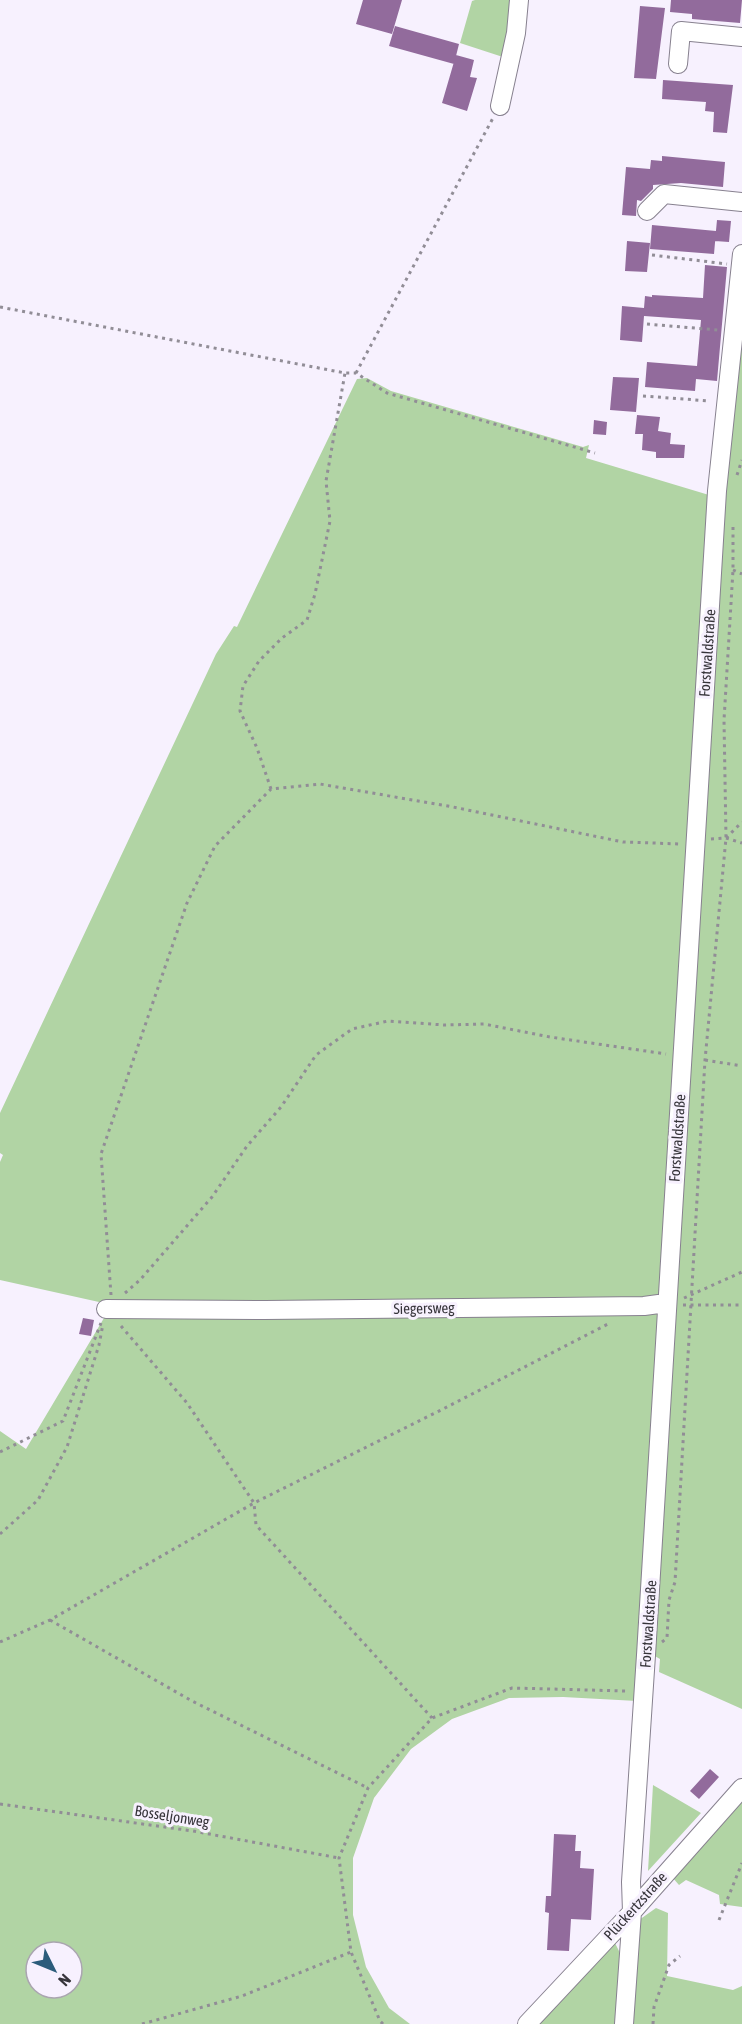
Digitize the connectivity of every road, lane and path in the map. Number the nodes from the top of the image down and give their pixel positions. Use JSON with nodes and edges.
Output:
{"nodes":[{"id":1,"x":519,"y":0,"type":"edge"},
{"id":2,"x":742,"y":37,"type":"edge"},
{"id":3,"x":678,"y":64,"type":"dead end"},
{"id":4,"x":500,"y":106,"type":"joint"},
{"id":5,"x":742,"y":202,"type":"edge"},
{"id":6,"x":647,"y":211,"type":"dead end"},
{"id":7,"x":652,"y":255,"type":"dead end"},
{"id":8,"x":741,"y":260,"type":"edge"},
{"id":9,"x":0,"y":307,"type":"edge"},
{"id":10,"x":647,"y":324,"type":"dead end"},
{"id":11,"x":735,"y":331,"type":"junction"},
{"id":12,"x":345,"y":373,"type":"junction"},
{"id":13,"x":356,"y":373,"type":"junction"},
{"id":14,"x":643,"y":396,"type":"dead end"},
{"id":15,"x":726,"y":403,"type":"junction"},
{"id":16,"x":595,"y":453,"type":"dead end"},
{"id":17,"x":742,"y":460,"type":"edge"},
{"id":18,"x":736,"y":476,"type":"dead end"},
{"id":19,"x":733,"y":516,"type":"dead end"},
{"id":20,"x":733,"y":570,"type":"junction"},
{"id":21,"x":742,"y":574,"type":"edge"},
{"id":22,"x":271,"y":789,"type":"junction"},
{"id":23,"x":742,"y":822,"type":"edge"},
{"id":24,"x":726,"y":838,"type":"junction"},
{"id":25,"x":695,"y":843,"type":"junction"},
{"id":26,"x":742,"y":843,"type":"edge"},
{"id":27,"x":682,"y":1058,"type":"junction"},
{"id":28,"x":705,"y":1060,"type":"junction"},
{"id":29,"x":742,"y":1066,"type":"edge"},
{"id":30,"x":742,"y":1272,"type":"edge"},
{"id":31,"x":691,"y":1296,"type":"junction"},
{"id":32,"x":666,"y":1303,"type":"junction"},
{"id":33,"x":742,"y":1305,"type":"edge"},
{"id":34,"x":690,"y":1306,"type":"junction"},
{"id":35,"x":106,"y":1310,"type":"junction"},
{"id":36,"x":612,"y":1322,"type":"dead end"},
{"id":37,"x":0,"y":1452,"type":"edge"},
{"id":38,"x":254,"y":1503,"type":"junction"},
{"id":39,"x":0,"y":1534,"type":"edge"},
{"id":40,"x":50,"y":1620,"type":"junction"},
{"id":41,"x":0,"y":1642,"type":"edge"},
{"id":42,"x":646,"y":1655,"type":"junction"},
{"id":43,"x":643,"y":1691,"type":"junction"},
{"id":44,"x":432,"y":1718,"type":"junction"},
{"id":45,"x":368,"y":1788,"type":"junction"},
{"id":46,"x":742,"y":1788,"type":"edge"},
{"id":47,"x":0,"y":1804,"type":"edge"},
{"id":48,"x":339,"y":1858,"type":"junction"},
{"id":49,"x":742,"y":1863,"type":"edge"},
{"id":50,"x":632,"y":1912,"type":"junction"},
{"id":51,"x":719,"y":1920,"type":"dead end"},
{"id":52,"x":351,"y":1952,"type":"junction"},
{"id":53,"x":680,"y":1956,"type":"dead end"},
{"id":54,"x":380,"y":2023,"type":"edge"},
{"id":55,"x":142,"y":2024,"type":"edge"},
{"id":56,"x":527,"y":2024,"type":"edge"},
{"id":57,"x":624,"y":2024,"type":"edge"},
{"id":58,"x":653,"y":2024,"type":"edge"}],
"edges":[{"from":1,"to":4,"type":"street"},
{"from":2,"to":3,"type":"street"},
{"from":4,"to":13,"type":"path"},
{"from":5,"to":6,"type":"street"},
{"from":7,"to":8,"type":"path"},
{"from":8,"to":11,"type":"street","name":"Forstwaldstraße"},
{"from":9,"to":12,"type":"path"},
{"from":10,"to":11,"type":"path"},
{"from":11,"to":15,"type":"street","name":"Forstwaldstraße"},
{"from":12,"to":13,"type":"path"},
{"from":12,"to":22,"type":"path"},
{"from":13,"to":16,"type":"path"},
{"from":14,"to":15,"type":"path"},
{"from":15,"to":25,"type":"street","name":"Forstwaldstraße"},
{"from":17,"to":18,"type":"path"},
{"from":19,"to":20,"type":"path"},
{"from":20,"to":21,"type":"path"},
{"from":20,"to":24,"type":"path"},
{"from":22,"to":25,"type":"path"},
{"from":22,"to":35,"type":"path"},
{"from":23,"to":24,"type":"path"},
{"from":24,"to":26,"type":"path"},
{"from":24,"to":28,"type":"path"},
{"from":25,"to":27,"type":"street","name":"Forstwaldstraße"},
{"from":27,"to":32,"type":"street","name":"Forstwaldstraße"},
{"from":27,"to":35,"type":"path"},
{"from":28,"to":29,"type":"path"},
{"from":28,"to":31,"type":"path"},
{"from":30,"to":31,"type":"path"},
{"from":31,"to":34,"type":"path"},
{"from":32,"to":34,"type":"path"},
{"from":32,"to":35,"type":"street","name":"Siegersweg"},
{"from":32,"to":42,"type":"street","name":"Forstwaldstraße"},
{"from":33,"to":34,"type":"path"},
{"from":34,"to":42,"type":"path"},
{"from":35,"to":37,"type":"path"},
{"from":35,"to":38,"type":"path"},
{"from":35,"to":39,"type":"path"},
{"from":36,"to":38,"type":"path"},
{"from":38,"to":40,"type":"path"},
{"from":38,"to":44,"type":"path"},
{"from":40,"to":41,"type":"path"},
{"from":40,"to":45,"type":"path"},
{"from":42,"to":43,"type":"street","name":"Forstwaldstraße"},
{"from":43,"to":44,"type":"path"},
{"from":43,"to":50,"type":"street","name":"Forstwaldstraße"},
{"from":44,"to":45,"type":"path"},
{"from":45,"to":48,"type":"path"},
{"from":46,"to":50,"type":"street","name":"Plückertzstraße"},
{"from":47,"to":48,"type":"path","name":"Bosseljonweg"},
{"from":48,"to":52,"type":"path"},
{"from":49,"to":51,"type":"path"},
{"from":50,"to":56,"type":"street","name":"Plückertzstraße"},
{"from":50,"to":57,"type":"street","name":"Forstwaldstraße"},
{"from":52,"to":54,"type":"path"},
{"from":52,"to":55,"type":"path"},
{"from":53,"to":58,"type":"path"}]}
